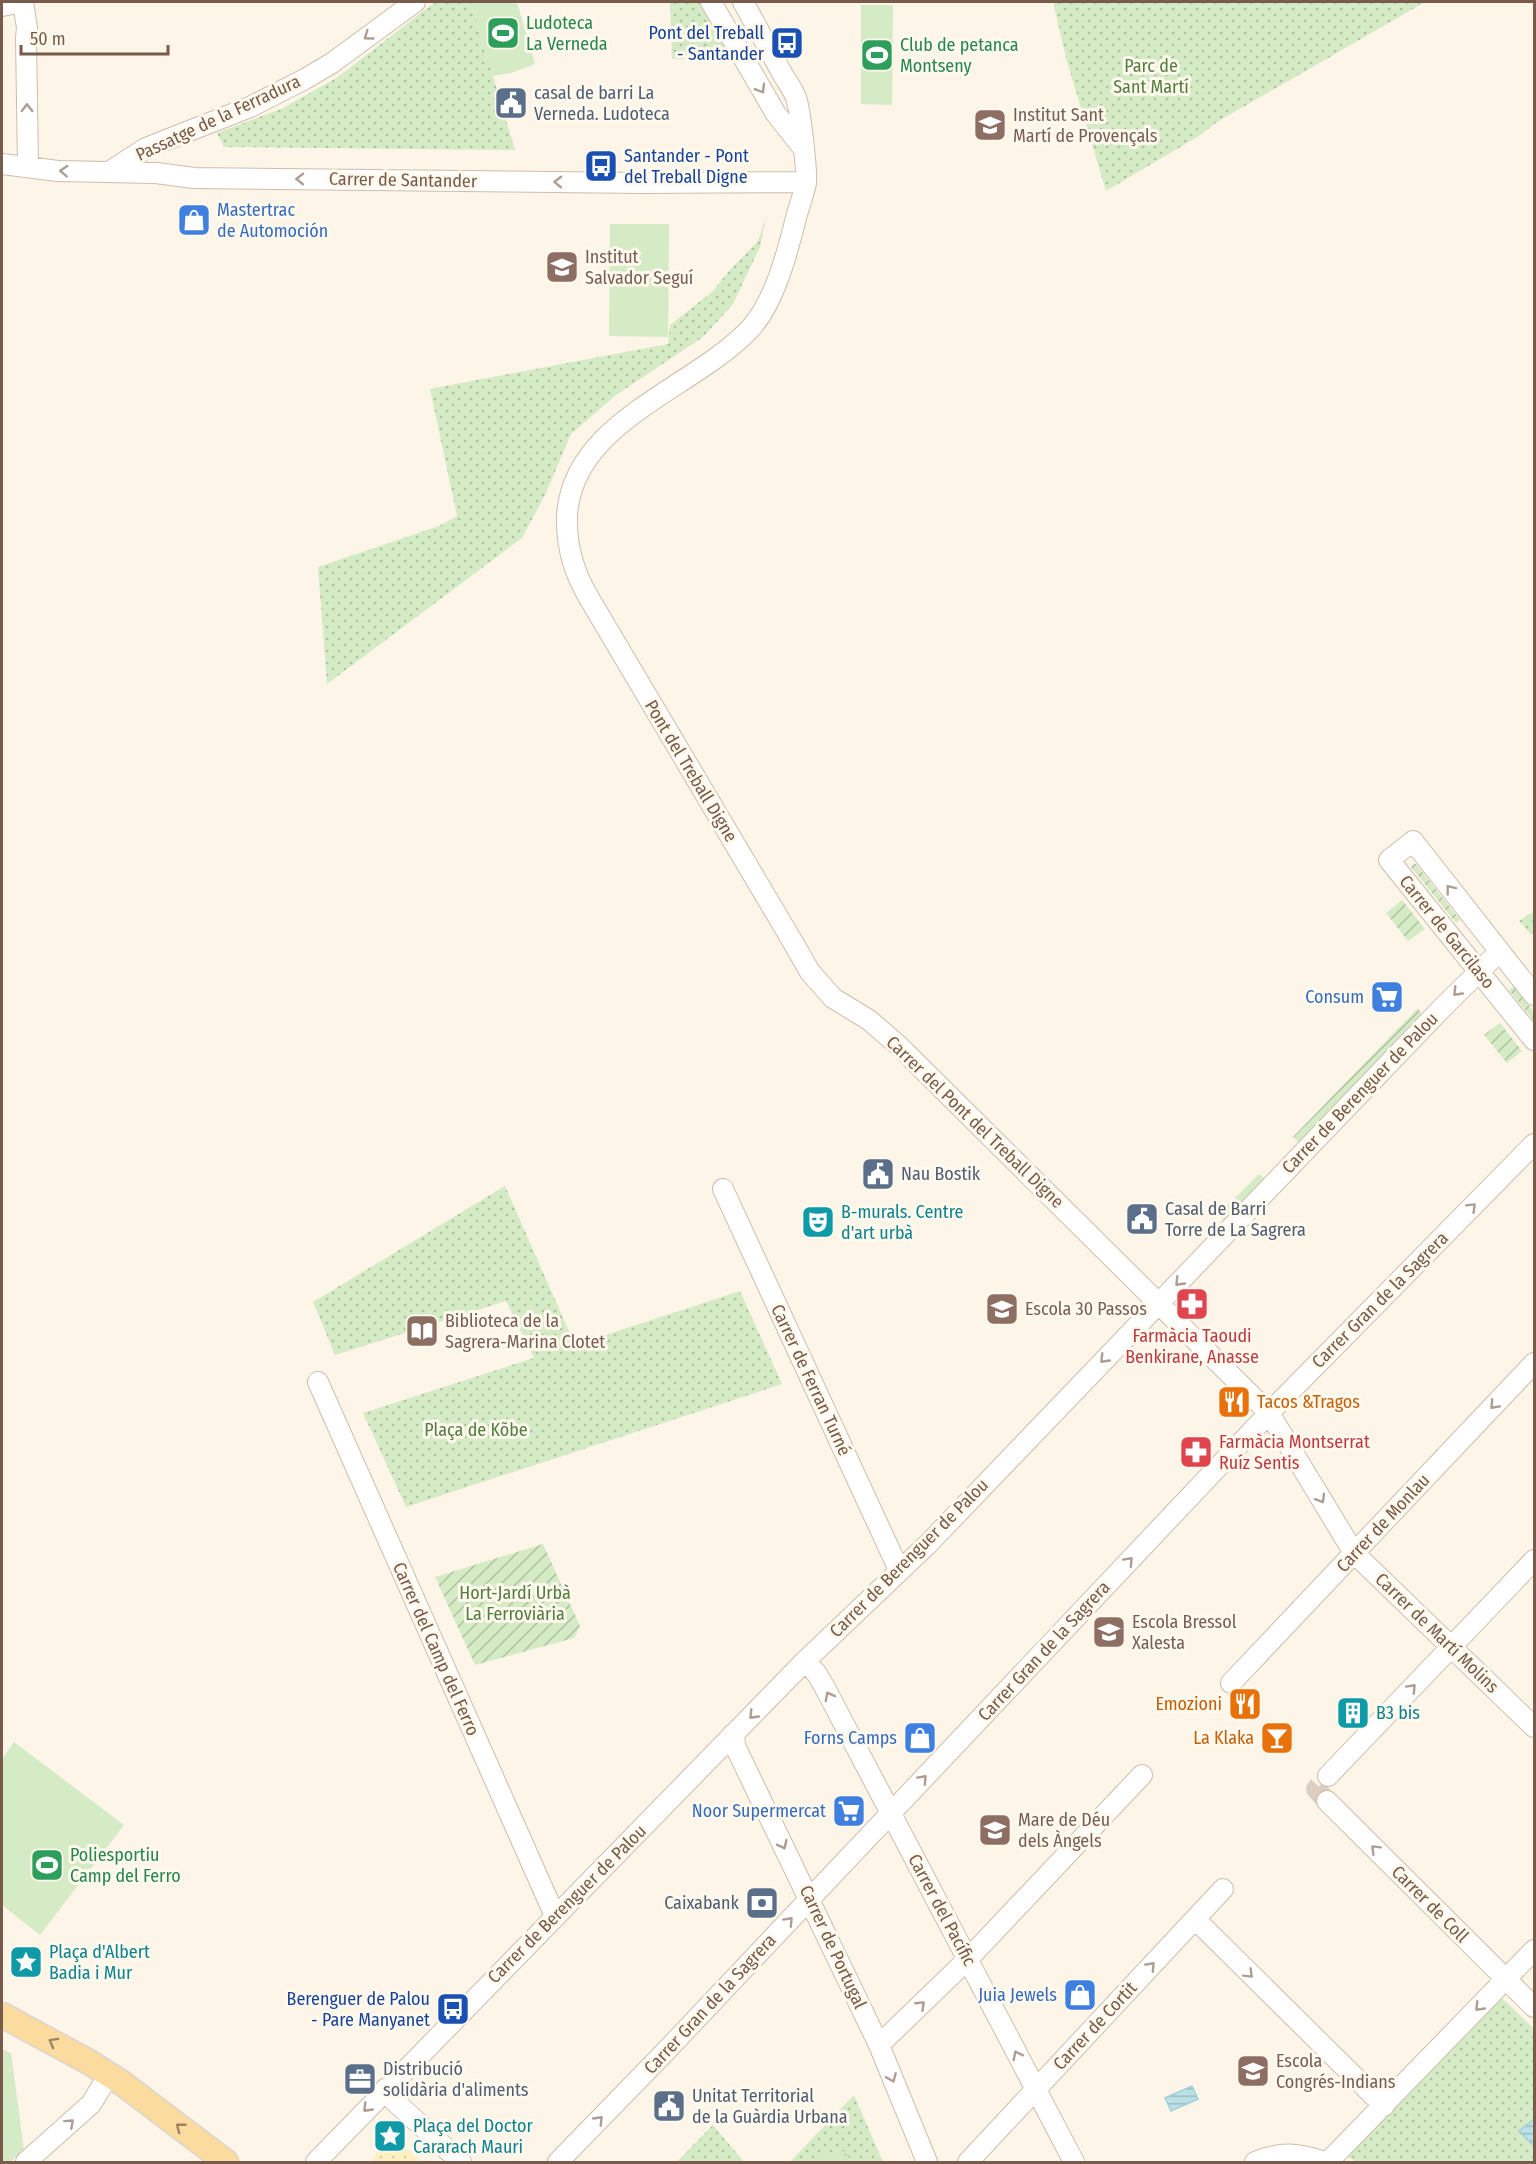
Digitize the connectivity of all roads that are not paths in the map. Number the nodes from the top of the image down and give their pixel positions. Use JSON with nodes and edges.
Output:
{"nodes":[{"id":1,"x":23,"y":2,"type":"edge"},
{"id":2,"x":415,"y":2,"type":"edge"},
{"id":3,"x":711,"y":2,"type":"edge"},
{"id":4,"x":743,"y":2,"type":"edge"},
{"id":5,"x":2,"y":6,"type":"edge"},
{"id":6,"x":803,"y":148,"type":"junction"},
{"id":7,"x":2,"y":164,"type":"edge"},
{"id":8,"x":28,"y":166,"type":"junction"},
{"id":9,"x":109,"y":172,"type":"junction"},
{"id":10,"x":806,"y":182,"type":"junction"},
{"id":11,"x":794,"y":944,"type":"joint"},
{"id":12,"x":1499,"y":952,"type":"junction"},
{"id":13,"x":1478,"y":972,"type":"junction"},
{"id":14,"x":1534,"y":995,"type":"edge"},
{"id":15,"x":1534,"y":1040,"type":"edge"},
{"id":16,"x":1534,"y":1144,"type":"edge"},
{"id":17,"x":723,"y":1190,"type":"dead end"},
{"id":18,"x":1159,"y":1302,"type":"junction"},
{"id":19,"x":1534,"y":1362,"type":"edge"},
{"id":20,"x":318,"y":1382,"type":"dead end"},
{"id":21,"x":1269,"y":1413,"type":"junction"},
{"id":22,"x":1354,"y":1553,"type":"junction"},
{"id":23,"x":1534,"y":1560,"type":"edge"},
{"id":24,"x":899,"y":1570,"type":"junction"},
{"id":25,"x":1452,"y":1646,"type":"junction"},
{"id":26,"x":805,"y":1661,"type":"junction"},
{"id":27,"x":1232,"y":1683,"type":"dead end"},
{"id":28,"x":1534,"y":1726,"type":"edge"},
{"id":29,"x":734,"y":1734,"type":"junction"},
{"id":30,"x":1142,"y":1775,"type":"dead end"},
{"id":31,"x":1329,"y":1776,"type":"tunnel mouth"},
{"id":32,"x":1327,"y":1801,"type":"tunnel mouth"},
{"id":33,"x":891,"y":1814,"type":"junction"},
{"id":34,"x":1223,"y":1889,"type":"dead end"},
{"id":35,"x":809,"y":1899,"type":"junction"},
{"id":36,"x":555,"y":1916,"type":"junction"},
{"id":37,"x":1195,"y":1919,"type":"junction"},
{"id":38,"x":1534,"y":1950,"type":"edge"},
{"id":39,"x":968,"y":1959,"type":"junction"},
{"id":40,"x":1506,"y":1979,"type":"junction"},
{"id":41,"x":1534,"y":2007,"type":"edge"},
{"id":42,"x":2,"y":2015,"type":"edge"},
{"id":43,"x":879,"y":2045,"type":"junction"},
{"id":44,"x":103,"y":2071,"type":"junction"},
{"id":45,"x":385,"y":2089,"type":"junction"},
{"id":46,"x":1035,"y":2090,"type":"junction"},
{"id":47,"x":1384,"y":2106,"type":"junction"},
{"id":48,"x":26,"y":2163,"type":"edge"},
{"id":49,"x":226,"y":2163,"type":"edge"},
{"id":50,"x":316,"y":2163,"type":"edge"},
{"id":51,"x":461,"y":2163,"type":"edge"},
{"id":52,"x":558,"y":2163,"type":"edge"},
{"id":53,"x":927,"y":2163,"type":"edge"},
{"id":54,"x":968,"y":2163,"type":"edge"},
{"id":55,"x":1074,"y":2163,"type":"edge"},
{"id":56,"x":1255,"y":2163,"type":"edge"},
{"id":57,"x":1327,"y":2163,"type":"edge"}],
"edges":[{"from":1,"to":5,"type":"street"},
{"from":8,"to":1,"type":"street","one_way":true},
{"from":2,"to":9,"type":"street","name":"Passatge de la Ferradura","one_way":true},
{"from":3,"to":6,"type":"street","one_way":true},
{"from":4,"to":6,"type":"street"},
{"from":6,"to":10,"type":"street"},
{"from":7,"to":8,"type":"street","name":"Carrer de Santander"},
{"from":9,"to":8,"type":"street","name":"Carrer de Santander","one_way":true},
{"from":10,"to":9,"type":"street","name":"Carrer de Santander","one_way":true},
{"from":10,"to":11,"type":"street","name":"Pont del Treball Digne","bridge":true},
{"from":11,"to":18,"type":"street","name":"Carrer del Pont del Treball Digne"},
{"from":12,"to":13,"type":"street","name":"Carrer de Berenguer de Palou"},
{"from":12,"to":13,"type":"street","name":"Carrer de Garcilaso","one_way":true},
{"from":12,"to":14,"type":"street","name":"Carrer de Garcilaso"},
{"from":13,"to":15,"type":"street","name":"Carrer de Garcilaso"},
{"from":13,"to":18,"type":"street","name":"Carrer de Berenguer de Palou","one_way":true},
{"from":21,"to":16,"type":"street","name":"Carrer Gran de la Sagrera","one_way":true},
{"from":17,"to":24,"type":"street","name":"Carrer de Ferran Turné"},
{"from":18,"to":21,"type":"street","name":"Carrer del Pont del Treball Digne"},
{"from":18,"to":24,"type":"street","name":"Carrer de Berenguer de Palou","one_way":true},
{"from":19,"to":22,"type":"street","name":"Carrer de Monlau","one_way":true},
{"from":20,"to":36,"type":"street","name":"Carrer del Camp del Ferro"},
{"from":21,"to":22,"type":"street","name":"Carrer de Martí Molins","one_way":true},
{"from":33,"to":21,"type":"street","name":"Carrer Gran de la Sagrera","one_way":true},
{"from":22,"to":25,"type":"street","name":"Carrer de Martí Molins"},
{"from":22,"to":27,"type":"street","name":"Carrer de Monlau"},
{"from":23,"to":25,"type":"street"},
{"from":24,"to":26,"type":"street","name":"Carrer de Berenguer de Palou"},
{"from":25,"to":28,"type":"street","name":"Carrer de Martí Molins"},
{"from":31,"to":25,"type":"street","one_way":true},
{"from":26,"to":29,"type":"street","name":"Carrer de Berenguer de Palou","one_way":true},
{"from":33,"to":26,"type":"street","name":"Carrer del Pacífic","one_way":true},
{"from":29,"to":35,"type":"street","name":"Carrer de Portugal","one_way":true},
{"from":29,"to":36,"type":"street","name":"Carrer de Berenguer de Palou"},
{"from":30,"to":39,"type":"street"},
{"from":40,"to":32,"type":"street","name":"Carrer de Coll","one_way":true},
{"from":33,"to":35,"type":"street","name":"Carrer Gran de la Sagrera"},
{"from":33,"to":39,"type":"street","name":"Carrer del Pacífic"},
{"from":34,"to":37,"type":"street","name":"Carrer de Cortit"},
{"from":35,"to":43,"type":"street","name":"Carrer de Portugal"},
{"from":52,"to":35,"type":"street","name":"Carrer Gran de la Sagrera","one_way":true},
{"from":36,"to":45,"type":"street","name":"Carrer de Berenguer de Palou"},
{"from":46,"to":37,"type":"street","name":"Carrer de Cortit","one_way":true},
{"from":37,"to":47,"type":"street","one_way":true},
{"from":38,"to":40,"type":"street"},
{"from":43,"to":39,"type":"street","one_way":true},
{"from":46,"to":39,"type":"street","name":"Carrer del Pacífic","one_way":true},
{"from":40,"to":41,"type":"street","name":"Carrer de Coll"},
{"from":40,"to":47,"type":"street","one_way":true},
{"from":44,"to":42,"type":"main road","one_way":true},
{"from":43,"to":53,"type":"street","name":"Carrer de Portugal","one_way":true},
{"from":48,"to":44,"type":"street","one_way":true},
{"from":49,"to":44,"type":"main road","one_way":true},
{"from":45,"to":50,"type":"street","name":"Carrer de Berenguer de Palou","one_way":true},
{"from":45,"to":51,"type":"street"},
{"from":46,"to":54,"type":"street","name":"Carrer de Cortit"},
{"from":46,"to":55,"type":"street","name":"Carrer del Pacífic"},
{"from":47,"to":57,"type":"street"},
{"from":56,"to":57,"type":"street"}]}
